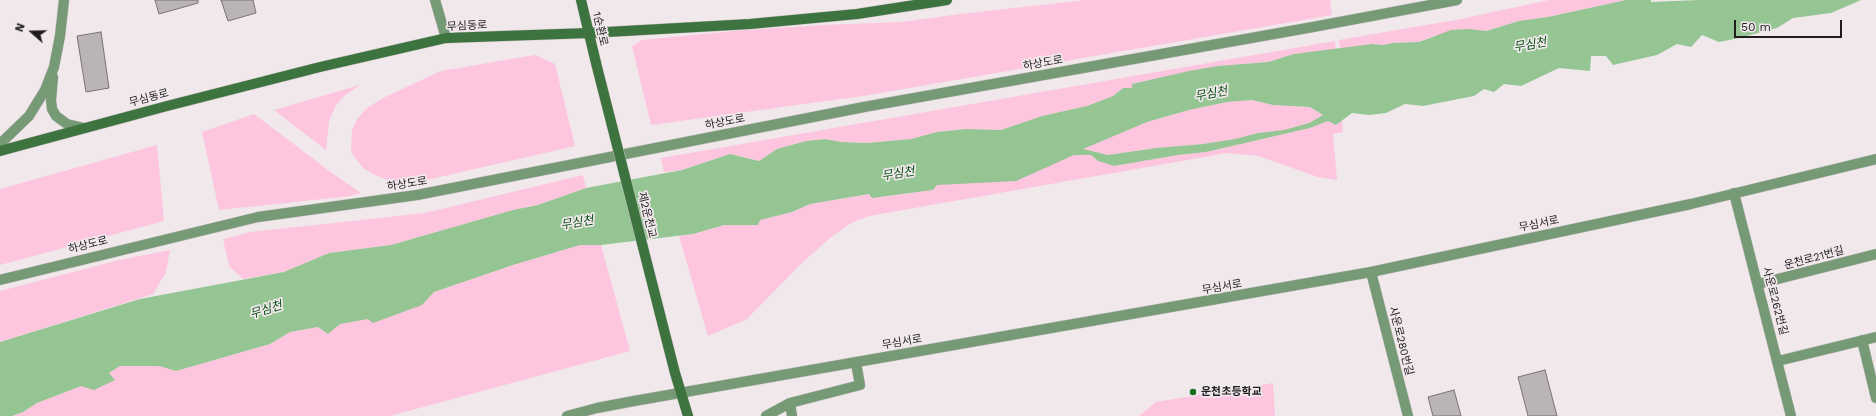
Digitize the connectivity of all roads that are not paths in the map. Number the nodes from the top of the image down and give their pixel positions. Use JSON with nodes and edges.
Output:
{"nodes":[{"id":1,"x":64,"y":0,"type":"edge"},
{"id":2,"x":435,"y":0,"type":"edge"},
{"id":3,"x":581,"y":0,"type":"edge"},
{"id":4,"x":947,"y":0,"type":"edge"},
{"id":5,"x":1457,"y":0,"type":"edge"},
{"id":6,"x":589,"y":33,"type":"junction"},
{"id":7,"x":446,"y":38,"type":"junction"},
{"id":8,"x":596,"y":63,"type":"joint"},
{"id":9,"x":54,"y":67,"type":"junction"},
{"id":10,"x":84,"y":128,"type":"junction"},
{"id":11,"x":0,"y":144,"type":"edge"},
{"id":12,"x":0,"y":151,"type":"edge"},
{"id":13,"x":1876,"y":159,"type":"edge"},
{"id":14,"x":1734,"y":193,"type":"junction"},
{"id":15,"x":1876,"y":254,"type":"edge"},
{"id":16,"x":1371,"y":272,"type":"junction"},
{"id":17,"x":0,"y":280,"type":"edge"},
{"id":18,"x":1758,"y":284,"type":"junction"},
{"id":19,"x":1876,"y":336,"type":"edge"},
{"id":20,"x":1862,"y":340,"type":"junction"},
{"id":21,"x":1778,"y":361,"type":"junction"},
{"id":22,"x":856,"y":363,"type":"junction"},
{"id":23,"x":681,"y":393,"type":"junction"},
{"id":24,"x":1876,"y":398,"type":"edge"},
{"id":25,"x":790,"y":403,"type":"junction"},
{"id":26,"x":567,"y":416,"type":"edge"},
{"id":27,"x":688,"y":416,"type":"edge"},
{"id":28,"x":766,"y":416,"type":"edge"},
{"id":29,"x":792,"y":416,"type":"edge"},
{"id":30,"x":1408,"y":416,"type":"edge"},
{"id":31,"x":1791,"y":416,"type":"edge"}],
"edges":[{"from":1,"to":9,"type":"street"},
{"from":2,"to":7,"type":"street"},
{"from":3,"to":6,"type":"main road","name":"1순환로"},
{"from":4,"to":6,"type":"main road","name":"무심동로"},
{"from":5,"to":17,"type":"street","name":"하상도로"},
{"from":6,"to":7,"type":"main road","name":"무심동로"},
{"from":6,"to":8,"type":"main road","name":"1순환로"},
{"from":7,"to":10,"type":"main road","name":"무심동로"},
{"from":8,"to":23,"type":"main road","name":"제2운천교","bridge":true},
{"from":9,"to":10,"type":"street"},
{"from":9,"to":11,"type":"street"},
{"from":10,"to":12,"type":"main road","name":"무심동로"},
{"from":13,"to":14,"type":"street","name":"무심서로"},
{"from":14,"to":16,"type":"street","name":"무심서로"},
{"from":14,"to":18,"type":"street","name":"사운로262번길"},
{"from":15,"to":18,"type":"street","name":"운천로21번길"},
{"from":16,"to":22,"type":"street","name":"무심서로"},
{"from":16,"to":30,"type":"street","name":"사운로280번길"},
{"from":18,"to":21,"type":"street","name":"사운로262번길"},
{"from":19,"to":20,"type":"street"},
{"from":20,"to":21,"type":"street"},
{"from":20,"to":24,"type":"street"},
{"from":21,"to":31,"type":"street","name":"사운로262번길"},
{"from":22,"to":23,"type":"street","name":"무심서로"},
{"from":22,"to":25,"type":"street"},
{"from":23,"to":26,"type":"street","name":"무심서로"},
{"from":23,"to":27,"type":"main road"},
{"from":25,"to":28,"type":"street"},
{"from":25,"to":29,"type":"street"}]}
